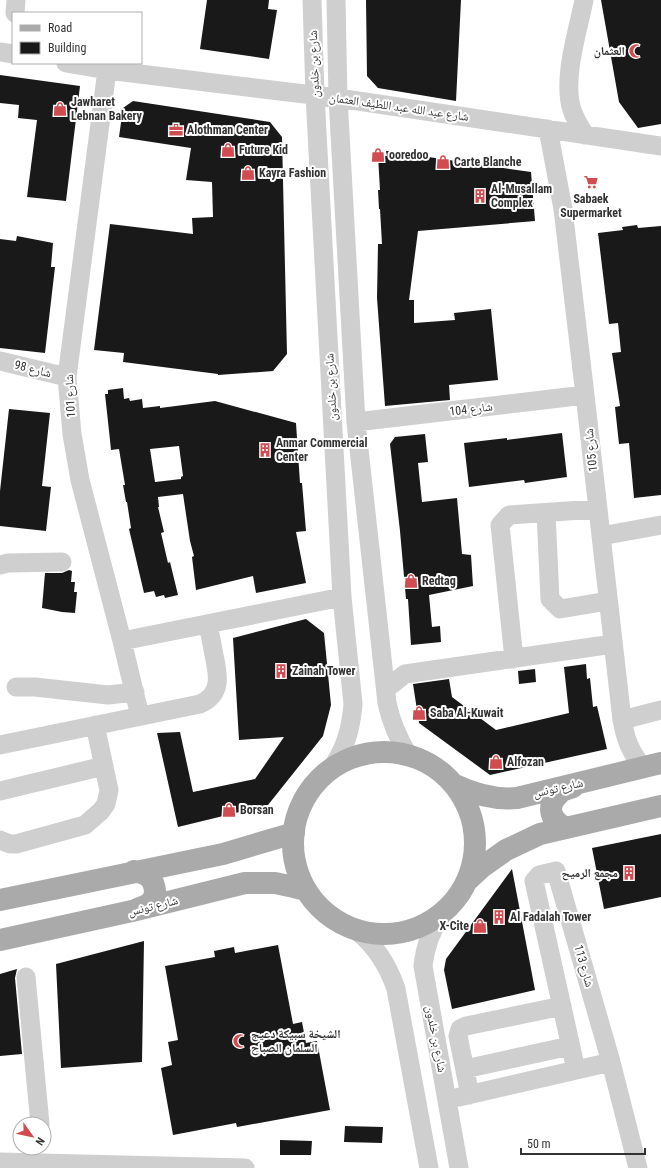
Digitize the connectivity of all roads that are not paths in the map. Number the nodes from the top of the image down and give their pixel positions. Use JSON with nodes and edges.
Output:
{"nodes":[{"id":1,"x":16,"y":0,"type":"edge"},
{"id":2,"x":312,"y":0,"type":"edge"},
{"id":3,"x":336,"y":0,"type":"edge"},
{"id":4,"x":584,"y":0,"type":"edge"},
{"id":5,"x":15,"y":12,"type":"edge"},
{"id":6,"x":0,"y":52,"type":"edge"},
{"id":7,"x":12,"y":54,"type":"edge"},
{"id":8,"x":72,"y":64,"type":"edge"},
{"id":9,"x":108,"y":70,"type":"junction"},
{"id":10,"x":315,"y":95,"type":"junction"},
{"id":11,"x":338,"y":98,"type":"junction"},
{"id":12,"x":548,"y":129,"type":"junction"},
{"id":13,"x":585,"y":134,"type":"junction"},
{"id":14,"x":661,"y":146,"type":"edge"},
{"id":15,"x":0,"y":361,"type":"edge"},
{"id":16,"x":67,"y":377,"type":"junction"},
{"id":17,"x":585,"y":395,"type":"junction"},
{"id":18,"x":356,"y":422,"type":"junction"},
{"id":19,"x":597,"y":509,"type":"junction"},
{"id":20,"x":546,"y":513,"type":"junction"},
{"id":21,"x":661,"y":525,"type":"edge"},
{"id":22,"x":601,"y":536,"type":"junction"},
{"id":23,"x":62,"y":562,"type":"dead end"},
{"id":24,"x":0,"y":565,"type":"edge"},
{"id":25,"x":342,"y":597,"type":"junction"},
{"id":26,"x":608,"y":601,"type":"junction"},
{"id":27,"x":208,"y":624,"type":"junction"},
{"id":28,"x":122,"y":641,"type":"junction"},
{"id":29,"x":613,"y":644,"type":"junction"},
{"id":30,"x":514,"y":659,"type":"junction"},
{"id":31,"x":16,"y":686,"type":"dead end"},
{"id":32,"x":386,"y":689,"type":"junction"},
{"id":33,"x":134,"y":692,"type":"junction"},
{"id":34,"x":661,"y":710,"type":"edge"},
{"id":35,"x":140,"y":716,"type":"junction"},
{"id":36,"x":622,"y":720,"type":"junction"},
{"id":37,"x":95,"y":725,"type":"junction"},
{"id":38,"x":0,"y":745,"type":"edge"},
{"id":39,"x":408,"y":755,"type":"junction"},
{"id":40,"x":652,"y":765,"type":"edge"},
{"id":41,"x":104,"y":766,"type":"junction"},
{"id":42,"x":331,"y":769,"type":"junction"},
{"id":43,"x":581,"y":782,"type":"junction"},
{"id":44,"x":455,"y":785,"type":"junction"},
{"id":45,"x":0,"y":791,"type":"edge"},
{"id":46,"x":661,"y":806,"type":"edge"},
{"id":47,"x":566,"y":828,"type":"junction"},
{"id":48,"x":294,"y":833,"type":"junction"},
{"id":49,"x":0,"y":840,"type":"edge"},
{"id":50,"x":134,"y":871,"type":"junction"},
{"id":51,"x":468,"y":880,"type":"junction"},
{"id":52,"x":306,"y":890,"type":"junction"},
{"id":53,"x":0,"y":900,"type":"edge"},
{"id":54,"x":132,"y":911,"type":"junction"},
{"id":55,"x":442,"y":914,"type":"junction"},
{"id":56,"x":356,"y":930,"type":"junction"},
{"id":57,"x":0,"y":940,"type":"edge"},
{"id":58,"x":26,"y":977,"type":"dead end"},
{"id":59,"x":562,"y":1006,"type":"junction"},
{"id":60,"x":570,"y":1046,"type":"junction"},
{"id":61,"x":611,"y":1062,"type":"junction"},
{"id":62,"x":465,"y":1069,"type":"junction"},
{"id":63,"x":576,"y":1070,"type":"junction"},
{"id":64,"x":470,"y":1095,"type":"junction"},
{"id":65,"x":448,"y":1100,"type":"junction"},
{"id":66,"x":39,"y":1116,"type":"edge"},
{"id":67,"x":43,"y":1156,"type":"edge"},
{"id":68,"x":0,"y":1162,"type":"edge"},
{"id":69,"x":194,"y":1168,"type":"edge"},
{"id":70,"x":245,"y":1168,"type":"edge"},
{"id":71,"x":429,"y":1168,"type":"edge"},
{"id":72,"x":460,"y":1168,"type":"edge"},
{"id":73,"x":638,"y":1168,"type":"edge"}],
"edges":[{"from":1,"to":5,"type":"street"},
{"from":2,"to":10,"type":"street","name":"شارع بن خلدون"},
{"from":3,"to":11,"type":"street","name":"شارع بن خلدون"},
{"from":4,"to":13,"type":"street"},
{"from":6,"to":7,"type":"street"},
{"from":8,"to":9,"type":"street","name":"شارع عبد الله عبد اللطيف العثمان"},
{"from":9,"to":10,"type":"street","name":"شارع عبد الله عبد اللطيف العثمان"},
{"from":9,"to":16,"type":"street","name":"شارع 101"},
{"from":10,"to":11,"type":"street","name":"شارع عبد الله عبد اللطيف العثمان"},
{"from":10,"to":25,"type":"street","name":"شارع بن خلدون"},
{"from":11,"to":12,"type":"street","name":"شارع عبد الله عبد اللطيف العثمان"},
{"from":11,"to":18,"type":"street","name":"شارع بن خلدون"},
{"from":12,"to":13,"type":"street","name":"شارع عبد الله عبد اللطيف العثمان"},
{"from":12,"to":17,"type":"street","name":"شارع 105"},
{"from":13,"to":14,"type":"street","name":"شارع عبد الله عبد اللطيف العثمان"},
{"from":15,"to":16,"type":"street","name":"شارع 98"},
{"from":16,"to":28,"type":"street","name":"شارع 101"},
{"from":17,"to":18,"type":"street","name":"شارع 104"},
{"from":17,"to":19,"type":"street","name":"شارع 105"},
{"from":18,"to":32,"type":"street","name":"شارع بن خلدون"},
{"from":19,"to":20,"type":"street"},
{"from":19,"to":22,"type":"street","name":"شارع 105"},
{"from":20,"to":26,"type":"street"},
{"from":20,"to":30,"type":"street"},
{"from":21,"to":22,"type":"street"},
{"from":22,"to":26,"type":"street","name":"شارع 105"},
{"from":23,"to":24,"type":"street"},
{"from":25,"to":27,"type":"street"},
{"from":25,"to":42,"type":"street","name":"شارع بن خلدون"},
{"from":26,"to":29,"type":"street","name":"شارع 105"},
{"from":27,"to":28,"type":"street"},
{"from":27,"to":35,"type":"street"},
{"from":28,"to":33,"type":"street","name":"شارع 101"},
{"from":29,"to":30,"type":"street"},
{"from":29,"to":36,"type":"street","name":"شارع 105"},
{"from":30,"to":32,"type":"street"},
{"from":31,"to":33,"type":"street"},
{"from":32,"to":39,"type":"street","name":"شارع بن خلدون"},
{"from":33,"to":35,"type":"street","name":"شارع 101"},
{"from":34,"to":36,"type":"street"},
{"from":35,"to":37,"type":"street"},
{"from":36,"to":40,"type":"street","name":"شارع 105"},
{"from":37,"to":38,"type":"street"},
{"from":37,"to":41,"type":"street"},
{"from":39,"to":42,"type":"main road"},
{"from":39,"to":44,"type":"main road"},
{"from":40,"to":43,"type":"main road","name":"شارع تونس"},
{"from":41,"to":45,"type":"street"},
{"from":41,"to":49,"type":"street"},
{"from":42,"to":48,"type":"main road"},
{"from":43,"to":44,"type":"main road","name":"شارع تونس"},
{"from":43,"to":47,"type":"main road"},
{"from":44,"to":51,"type":"main road"},
{"from":46,"to":47,"type":"main road"},
{"from":47,"to":51,"type":"main road"},
{"from":48,"to":50,"type":"main road"},
{"from":48,"to":52,"type":"main road"},
{"from":50,"to":53,"type":"main road"},
{"from":50,"to":54,"type":"main road"},
{"from":51,"to":55,"type":"main road"},
{"from":52,"to":54,"type":"main road","name":"شارع تونس"},
{"from":52,"to":56,"type":"main road"},
{"from":54,"to":57,"type":"main road","name":"شارع تونس"},
{"from":55,"to":56,"type":"main road"},
{"from":55,"to":65,"type":"street","name":"شارع بن خلدون"},
{"from":56,"to":71,"type":"street"},
{"from":58,"to":66,"type":"street"},
{"from":59,"to":60,"type":"street"},
{"from":59,"to":61,"type":"street","name":"شارع 113"},
{"from":59,"to":62,"type":"street"},
{"from":60,"to":62,"type":"street"},
{"from":60,"to":63,"type":"street"},
{"from":61,"to":63,"type":"street"},
{"from":61,"to":73,"type":"street","name":"شارع 113"},
{"from":62,"to":64,"type":"street"},
{"from":63,"to":64,"type":"street"},
{"from":64,"to":65,"type":"street"},
{"from":65,"to":72,"type":"street","name":"شارع بن خلدون"},
{"from":67,"to":68,"type":"street"},
{"from":67,"to":69,"type":"street"},
{"from":69,"to":70,"type":"street"}]}
